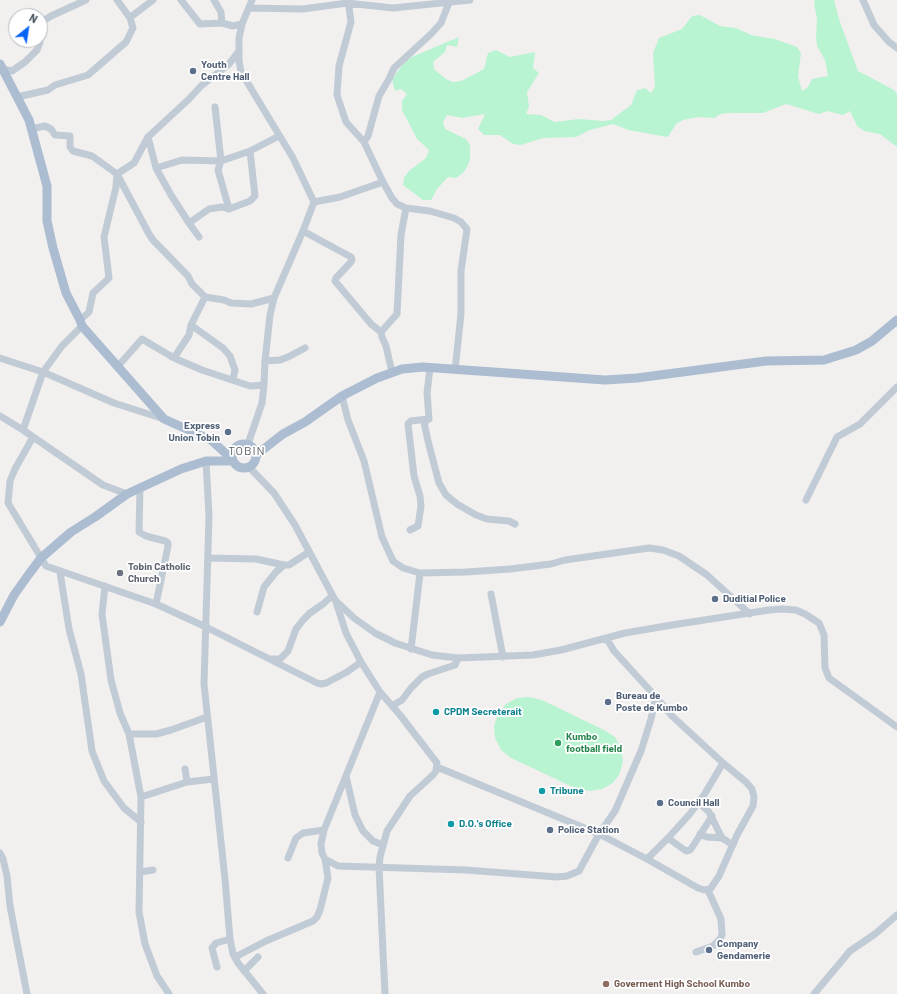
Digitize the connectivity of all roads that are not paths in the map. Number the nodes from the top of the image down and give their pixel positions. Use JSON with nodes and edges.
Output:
{"nodes":[{"id":1,"x":86,"y":0,"type":"edge"},
{"id":2,"x":117,"y":0,"type":"edge"},
{"id":3,"x":153,"y":0,"type":"edge"},
{"id":4,"x":181,"y":0,"type":"edge"},
{"id":5,"x":214,"y":0,"type":"edge"},
{"id":6,"x":252,"y":0,"type":"edge"},
{"id":7,"x":470,"y":0,"type":"edge"},
{"id":8,"x":863,"y":0,"type":"edge"},
{"id":9,"x":451,"y":1,"type":"edge"},
{"id":10,"x":347,"y":2,"type":"edge"},
{"id":11,"x":250,"y":8,"type":"junction"},
{"id":12,"x":48,"y":18,"type":"edge"},
{"id":13,"x":130,"y":18,"type":"junction"},
{"id":14,"x":222,"y":22,"type":"junction"},
{"id":15,"x":242,"y":24,"type":"junction"},
{"id":16,"x":38,"y":48,"type":"edge"},
{"id":17,"x":897,"y":48,"type":"edge"},
{"id":18,"x":239,"y":51,"type":"junction"},
{"id":19,"x":230,"y":64,"type":"junction"},
{"id":20,"x":2,"y":66,"type":"edge"},
{"id":21,"x":241,"y":72,"type":"junction"},
{"id":22,"x":17,"y":97,"type":"junction"},
{"id":23,"x":215,"y":107,"type":"dead end"},
{"id":24,"x":31,"y":129,"type":"junction"},
{"id":25,"x":279,"y":136,"type":"junction"},
{"id":26,"x":148,"y":138,"type":"junction"},
{"id":27,"x":364,"y":142,"type":"junction"},
{"id":28,"x":250,"y":151,"type":"junction"},
{"id":29,"x":221,"y":161,"type":"junction"},
{"id":30,"x":156,"y":168,"type":"junction"},
{"id":31,"x":117,"y":174,"type":"junction"},
{"id":32,"x":383,"y":182,"type":"junction"},
{"id":33,"x":314,"y":202,"type":"junction"},
{"id":34,"x":406,"y":208,"type":"junction"},
{"id":35,"x":229,"y":209,"type":"junction"},
{"id":36,"x":189,"y":223,"type":"junction"},
{"id":37,"x":303,"y":231,"type":"junction"},
{"id":38,"x":199,"y":237,"type":"dead end"},
{"id":39,"x":205,"y":297,"type":"junction"},
{"id":40,"x":274,"y":298,"type":"junction"},
{"id":41,"x":897,"y":320,"type":"edge"},
{"id":42,"x":81,"y":323,"type":"junction"},
{"id":43,"x":191,"y":325,"type":"junction"},
{"id":44,"x":381,"y":332,"type":"junction"},
{"id":45,"x":305,"y":348,"type":"dead end"},
{"id":46,"x":0,"y":358,"type":"edge"},
{"id":47,"x":174,"y":358,"type":"junction"},
{"id":48,"x":265,"y":361,"type":"junction"},
{"id":49,"x":118,"y":366,"type":"junction"},
{"id":50,"x":430,"y":368,"type":"junction"},
{"id":51,"x":455,"y":370,"type":"junction"},
{"id":52,"x":43,"y":372,"type":"junction"},
{"id":53,"x":392,"y":372,"type":"junction"},
{"id":54,"x":233,"y":379,"type":"junction"},
{"id":55,"x":264,"y":385,"type":"junction"},
{"id":56,"x":897,"y":387,"type":"edge"},
{"id":57,"x":342,"y":396,"type":"junction"},
{"id":58,"x":0,"y":416,"type":"edge"},
{"id":59,"x":164,"y":419,"type":"junction"},
{"id":60,"x":429,"y":419,"type":"junction"},
{"id":61,"x":23,"y":430,"type":"junction"},
{"id":62,"x":32,"y":437,"type":"junction"},
{"id":63,"x":248,"y":444,"type":"junction"},
{"id":64,"x":256,"y":455,"type":"junction"},
{"id":65,"x":206,"y":460,"type":"junction"},
{"id":66,"x":233,"y":460,"type":"junction"},
{"id":67,"x":249,"y":467,"type":"junction"},
{"id":68,"x":140,"y":488,"type":"junction"},
{"id":69,"x":127,"y":494,"type":"junction"},
{"id":70,"x":806,"y":500,"type":"dead end"},
{"id":71,"x":0,"y":502,"type":"edge"},
{"id":72,"x":8,"y":503,"type":"junction"},
{"id":73,"x":515,"y":524,"type":"dead end"},
{"id":74,"x":410,"y":530,"type":"dead end"},
{"id":75,"x":309,"y":552,"type":"junction"},
{"id":76,"x":41,"y":558,"type":"junction"},
{"id":77,"x":208,"y":558,"type":"junction"},
{"id":78,"x":284,"y":565,"type":"junction"},
{"id":79,"x":60,"y":572,"type":"junction"},
{"id":80,"x":420,"y":573,"type":"junction"},
{"id":81,"x":105,"y":586,"type":"junction"},
{"id":82,"x":491,"y":594,"type":"dead end"},
{"id":83,"x":334,"y":598,"type":"junction"},
{"id":84,"x":156,"y":604,"type":"junction"},
{"id":85,"x":257,"y":612,"type":"dead end"},
{"id":86,"x":750,"y":614,"type":"junction"},
{"id":87,"x":0,"y":622,"type":"edge"},
{"id":88,"x":206,"y":627,"type":"junction"},
{"id":89,"x":607,"y":639,"type":"junction"},
{"id":90,"x":411,"y":649,"type":"junction"},
{"id":91,"x":503,"y":657,"type":"junction"},
{"id":92,"x":458,"y":658,"type":"junction"},
{"id":93,"x":268,"y":659,"type":"junction"},
{"id":94,"x":361,"y":662,"type":"junction"},
{"id":95,"x":380,"y":692,"type":"junction"},
{"id":96,"x":656,"y":697,"type":"junction"},
{"id":97,"x":402,"y":700,"type":"junction"},
{"id":98,"x":392,"y":706,"type":"junction"},
{"id":99,"x":400,"y":715,"type":"junction"},
{"id":100,"x":207,"y":716,"type":"junction"},
{"id":101,"x":897,"y":727,"type":"edge"},
{"id":102,"x":129,"y":734,"type":"junction"},
{"id":103,"x":723,"y":763,"type":"junction"},
{"id":104,"x":437,"y":767,"type":"junction"},
{"id":105,"x":185,"y":768,"type":"dead end"},
{"id":106,"x":346,"y":776,"type":"junction"},
{"id":107,"x":214,"y":779,"type":"junction"},
{"id":108,"x":187,"y":782,"type":"junction"},
{"id":109,"x":141,"y":797,"type":"junction"},
{"id":110,"x":699,"y":803,"type":"junction"},
{"id":111,"x":712,"y":816,"type":"junction"},
{"id":112,"x":141,"y":822,"type":"junction"},
{"id":113,"x":324,"y":830,"type":"junction"},
{"id":114,"x":599,"y":834,"type":"junction"},
{"id":115,"x":700,"y":834,"type":"junction"},
{"id":116,"x":668,"y":838,"type":"junction"},
{"id":117,"x":722,"y":838,"type":"junction"},
{"id":118,"x":733,"y":845,"type":"junction"},
{"id":119,"x":383,"y":846,"type":"junction"},
{"id":120,"x":0,"y":853,"type":"edge"},
{"id":121,"x":288,"y":858,"type":"dead end"},
{"id":122,"x":324,"y":859,"type":"junction"},
{"id":123,"x":647,"y":859,"type":"junction"},
{"id":124,"x":338,"y":866,"type":"junction"},
{"id":125,"x":379,"y":867,"type":"junction"},
{"id":126,"x":154,"y":870,"type":"dead end"},
{"id":127,"x":140,"y":872,"type":"junction"},
{"id":128,"x":328,"y":878,"type":"junction"},
{"id":129,"x":708,"y":890,"type":"junction"},
{"id":130,"x":897,"y":915,"type":"edge"},
{"id":131,"x":230,"y":939,"type":"junction"},
{"id":132,"x":696,"y":952,"type":"dead end"},
{"id":133,"x":234,"y":957,"type":"junction"},
{"id":134,"x":258,"y":958,"type":"dead end"},
{"id":135,"x":217,"y":967,"type":"dead end"},
{"id":136,"x":244,"y":971,"type":"junction"},
{"id":137,"x":27,"y":994,"type":"edge"},
{"id":138,"x":170,"y":994,"type":"edge"},
{"id":139,"x":263,"y":994,"type":"edge"},
{"id":140,"x":385,"y":994,"type":"edge"},
{"id":141,"x":814,"y":994,"type":"edge"}],
"edges":[{"from":1,"to":12,"type":"street"},
{"from":2,"to":13,"type":"street"},
{"from":3,"to":13,"type":"street"},
{"from":4,"to":14,"type":"street"},
{"from":5,"to":14,"type":"street"},
{"from":6,"to":11,"type":"street"},
{"from":7,"to":9,"type":"street"},
{"from":8,"to":17,"type":"street"},
{"from":9,"to":10,"type":"street"},
{"from":9,"to":27,"type":"street"},
{"from":10,"to":11,"type":"street"},
{"from":10,"to":27,"type":"street"},
{"from":11,"to":15,"type":"street"},
{"from":13,"to":22,"type":"street"},
{"from":14,"to":15,"type":"street"},
{"from":15,"to":18,"type":"street"},
{"from":16,"to":20,"type":"street"},
{"from":18,"to":19,"type":"street"},
{"from":18,"to":21,"type":"street"},
{"from":19,"to":21,"type":"street"},
{"from":19,"to":26,"type":"street"},
{"from":20,"to":22,"type":"main road"},
{"from":21,"to":25,"type":"street"},
{"from":22,"to":24,"type":"main road"},
{"from":23,"to":29,"type":"street"},
{"from":24,"to":31,"type":"street"},
{"from":24,"to":42,"type":"main road"},
{"from":25,"to":28,"type":"street"},
{"from":25,"to":33,"type":"street"},
{"from":26,"to":30,"type":"street"},
{"from":26,"to":31,"type":"street"},
{"from":27,"to":32,"type":"street"},
{"from":28,"to":29,"type":"street"},
{"from":28,"to":35,"type":"street"},
{"from":29,"to":30,"type":"street"},
{"from":29,"to":35,"type":"street"},
{"from":30,"to":36,"type":"street"},
{"from":31,"to":39,"type":"street"},
{"from":31,"to":42,"type":"street"},
{"from":32,"to":33,"type":"street"},
{"from":32,"to":34,"type":"street"},
{"from":33,"to":37,"type":"street"},
{"from":34,"to":44,"type":"street"},
{"from":34,"to":51,"type":"street"},
{"from":35,"to":36,"type":"street"},
{"from":36,"to":38,"type":"street"},
{"from":37,"to":40,"type":"street"},
{"from":37,"to":44,"type":"street"},
{"from":39,"to":40,"type":"street"},
{"from":39,"to":43,"type":"street"},
{"from":40,"to":48,"type":"street"},
{"from":41,"to":51,"type":"main road"},
{"from":42,"to":49,"type":"main road"},
{"from":42,"to":52,"type":"street"},
{"from":43,"to":47,"type":"street"},
{"from":43,"to":54,"type":"street"},
{"from":44,"to":53,"type":"street"},
{"from":45,"to":48,"type":"street"},
{"from":46,"to":52,"type":"street"},
{"from":47,"to":49,"type":"street"},
{"from":47,"to":54,"type":"street"},
{"from":48,"to":55,"type":"street"},
{"from":49,"to":59,"type":"main road"},
{"from":50,"to":51,"type":"main road"},
{"from":50,"to":53,"type":"main road"},
{"from":50,"to":60,"type":"street"},
{"from":52,"to":59,"type":"street"},
{"from":52,"to":61,"type":"street"},
{"from":53,"to":57,"type":"main road"},
{"from":54,"to":55,"type":"street"},
{"from":55,"to":63,"type":"street"},
{"from":56,"to":70,"type":"street"},
{"from":57,"to":64,"type":"main road"},
{"from":57,"to":80,"type":"street"},
{"from":58,"to":61,"type":"street"},
{"from":59,"to":66,"type":"main road"},
{"from":60,"to":73,"type":"street"},
{"from":60,"to":74,"type":"street"},
{"from":61,"to":62,"type":"street"},
{"from":62,"to":69,"type":"street"},
{"from":62,"to":72,"type":"street"},
{"from":63,"to":64,"type":"main road"},
{"from":63,"to":66,"type":"main road"},
{"from":64,"to":67,"type":"main road"},
{"from":65,"to":66,"type":"main road"},
{"from":65,"to":68,"type":"main road"},
{"from":65,"to":77,"type":"street"},
{"from":66,"to":67,"type":"main road"},
{"from":67,"to":75,"type":"street"},
{"from":68,"to":69,"type":"main road"},
{"from":68,"to":84,"type":"street"},
{"from":69,"to":76,"type":"main road"},
{"from":71,"to":72,"type":"street"},
{"from":72,"to":76,"type":"street"},
{"from":75,"to":78,"type":"street"},
{"from":75,"to":83,"type":"street"},
{"from":76,"to":79,"type":"street"},
{"from":76,"to":87,"type":"main road"},
{"from":77,"to":78,"type":"street"},
{"from":77,"to":88,"type":"street"},
{"from":78,"to":85,"type":"street"},
{"from":79,"to":81,"type":"street"},
{"from":79,"to":112,"type":"street"},
{"from":80,"to":86,"type":"street"},
{"from":80,"to":90,"type":"street"},
{"from":81,"to":84,"type":"street"},
{"from":81,"to":102,"type":"street"},
{"from":82,"to":91,"type":"street"},
{"from":83,"to":90,"type":"street"},
{"from":83,"to":93,"type":"street"},
{"from":83,"to":94,"type":"street"},
{"from":84,"to":88,"type":"street"},
{"from":86,"to":89,"type":"street"},
{"from":86,"to":101,"type":"street"},
{"from":88,"to":93,"type":"street"},
{"from":88,"to":100,"type":"street"},
{"from":89,"to":91,"type":"street"},
{"from":89,"to":96,"type":"street"},
{"from":90,"to":92,"type":"street"},
{"from":91,"to":92,"type":"street"},
{"from":92,"to":97,"type":"street"},
{"from":93,"to":94,"type":"street"},
{"from":94,"to":95,"type":"street"},
{"from":95,"to":98,"type":"street"},
{"from":95,"to":106,"type":"street"},
{"from":96,"to":103,"type":"street"},
{"from":96,"to":114,"type":"street"},
{"from":97,"to":98,"type":"street"},
{"from":97,"to":99,"type":"street"},
{"from":98,"to":99,"type":"street"},
{"from":99,"to":104,"type":"street"},
{"from":100,"to":102,"type":"street"},
{"from":100,"to":107,"type":"street"},
{"from":102,"to":109,"type":"street"},
{"from":103,"to":110,"type":"street"},
{"from":103,"to":118,"type":"street"},
{"from":104,"to":114,"type":"street"},
{"from":104,"to":119,"type":"street"},
{"from":105,"to":108,"type":"street"},
{"from":106,"to":113,"type":"street"},
{"from":106,"to":119,"type":"street"},
{"from":107,"to":108,"type":"street"},
{"from":107,"to":131,"type":"street"},
{"from":108,"to":109,"type":"street"},
{"from":109,"to":112,"type":"street"},
{"from":110,"to":111,"type":"street"},
{"from":110,"to":116,"type":"street"},
{"from":111,"to":115,"type":"street"},
{"from":111,"to":117,"type":"street"},
{"from":112,"to":127,"type":"street"},
{"from":113,"to":121,"type":"street"},
{"from":113,"to":122,"type":"street"},
{"from":114,"to":123,"type":"street"},
{"from":114,"to":125,"type":"street"},
{"from":115,"to":116,"type":"street"},
{"from":115,"to":117,"type":"street"},
{"from":116,"to":123,"type":"street"},
{"from":117,"to":118,"type":"street"},
{"from":118,"to":129,"type":"street"},
{"from":119,"to":125,"type":"street"},
{"from":120,"to":137,"type":"street"},
{"from":122,"to":124,"type":"street"},
{"from":122,"to":128,"type":"street"},
{"from":123,"to":129,"type":"street"},
{"from":124,"to":125,"type":"street"},
{"from":124,"to":128,"type":"street"},
{"from":125,"to":140,"type":"street"},
{"from":126,"to":127,"type":"street"},
{"from":127,"to":138,"type":"street"},
{"from":128,"to":133,"type":"street"},
{"from":129,"to":132,"type":"street"},
{"from":130,"to":141,"type":"street"},
{"from":131,"to":133,"type":"street"},
{"from":131,"to":135,"type":"street"},
{"from":133,"to":136,"type":"street"},
{"from":134,"to":136,"type":"street"},
{"from":136,"to":139,"type":"street"}]}
